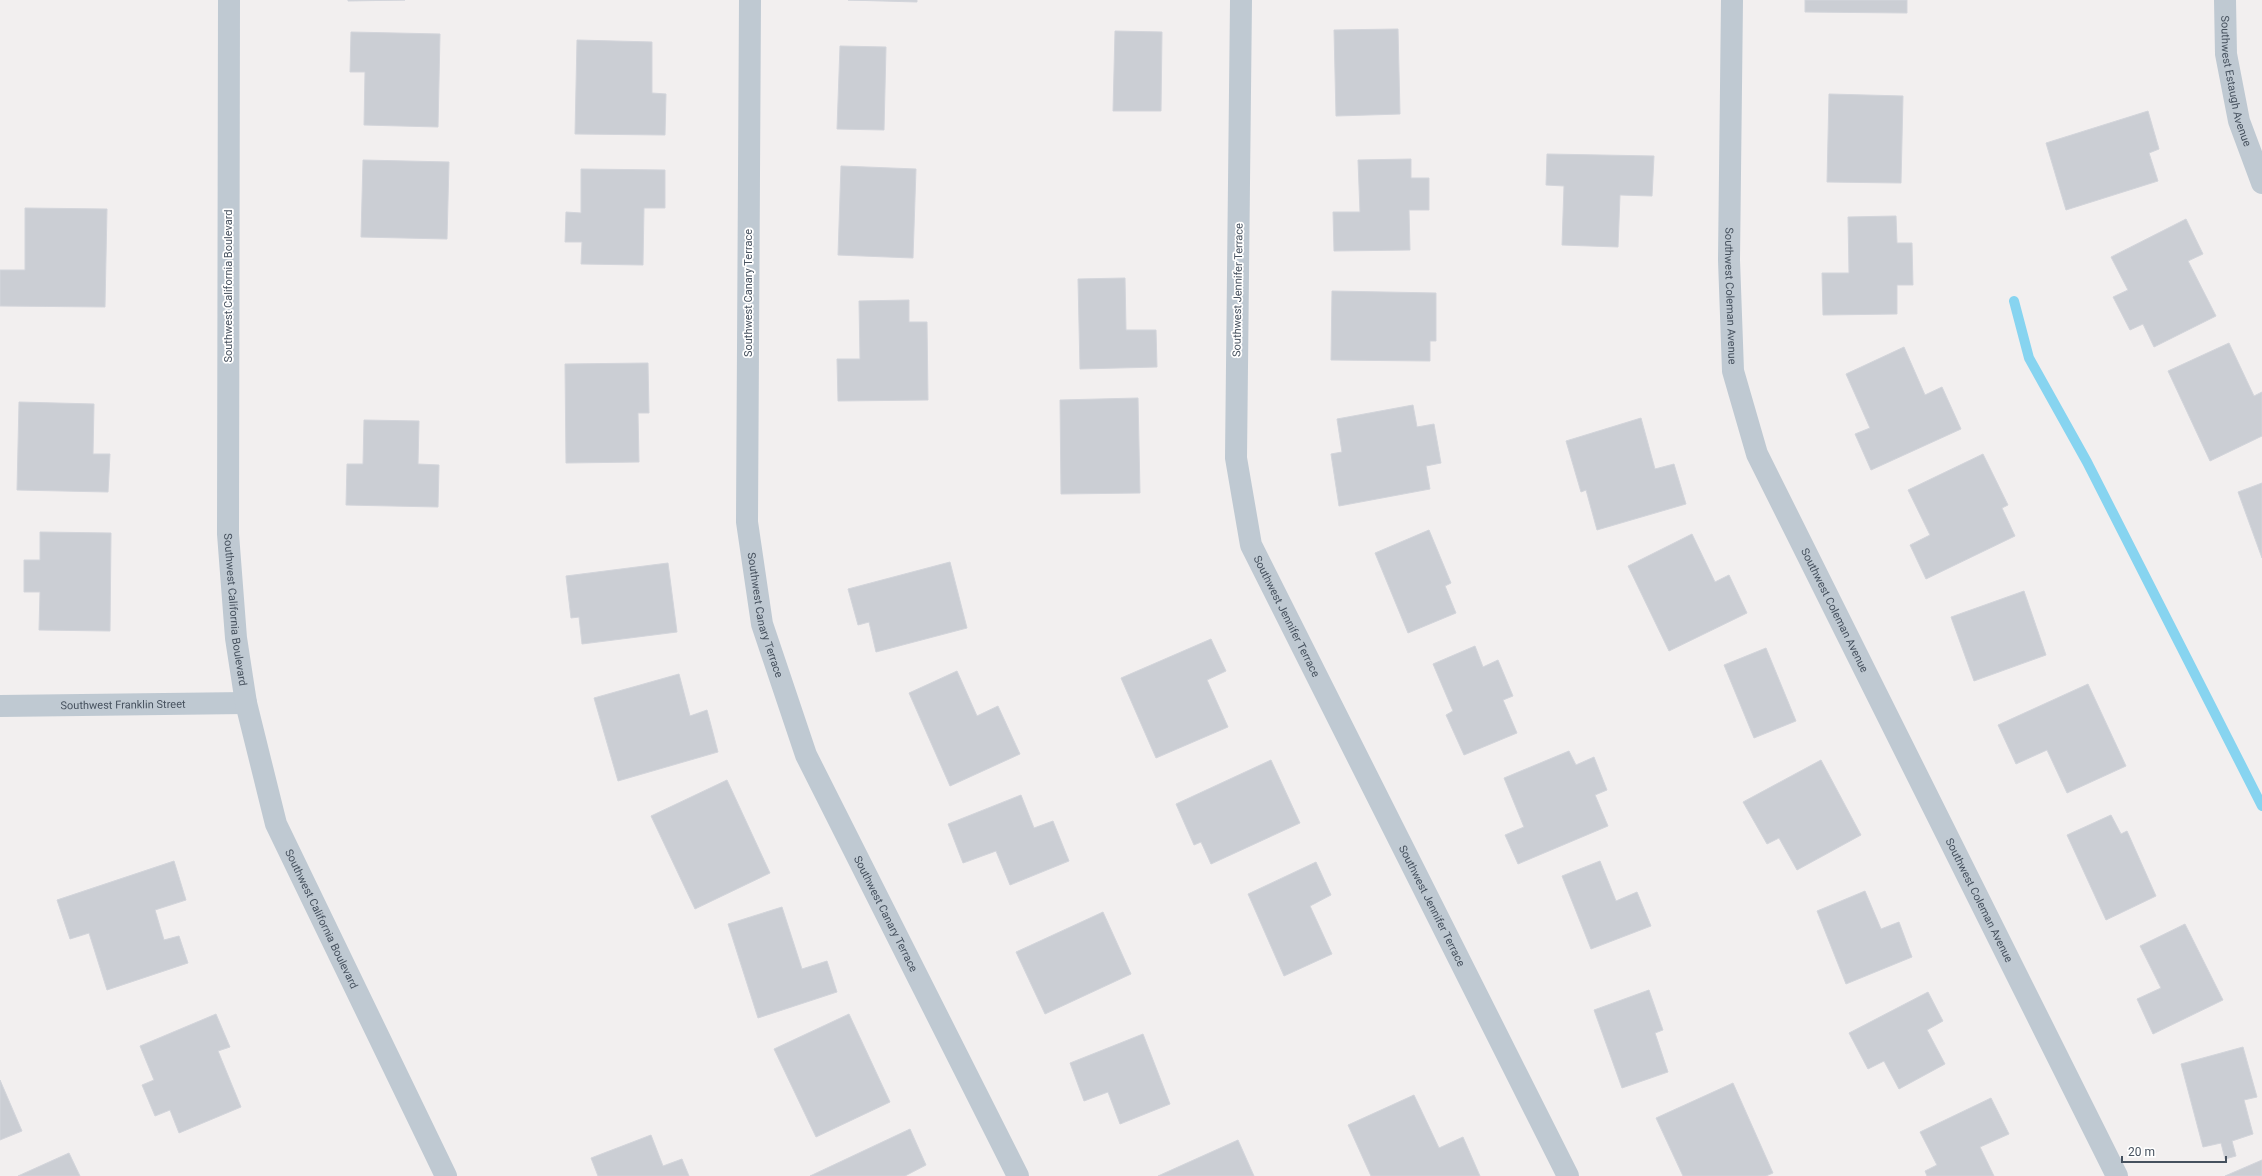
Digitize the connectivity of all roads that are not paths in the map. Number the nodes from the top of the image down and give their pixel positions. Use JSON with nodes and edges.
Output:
{"nodes":[{"id":1,"x":229,"y":0,"type":"edge"},
{"id":2,"x":750,"y":0,"type":"edge"},
{"id":3,"x":1241,"y":0,"type":"edge"},
{"id":4,"x":1732,"y":0,"type":"edge"},
{"id":5,"x":2225,"y":0,"type":"edge"},
{"id":6,"x":2262,"y":183,"type":"edge"},
{"id":7,"x":246,"y":703,"type":"junction"},
{"id":8,"x":0,"y":706,"type":"edge"},
{"id":9,"x":446,"y":1176,"type":"edge"},
{"id":10,"x":1018,"y":1176,"type":"edge"},
{"id":11,"x":1568,"y":1176,"type":"edge"},
{"id":12,"x":2117,"y":1176,"type":"edge"}],
"edges":[{"from":1,"to":7,"type":"street","name":"Southwest California Boulevard"},
{"from":2,"to":10,"type":"street","name":"Southwest Canary Terrace"},
{"from":3,"to":11,"type":"street","name":"Southwest Jennifer Terrace"},
{"from":4,"to":12,"type":"street","name":"Southwest Coleman Avenue"},
{"from":5,"to":6,"type":"street","name":"Southwest Estaugh Avenue"},
{"from":7,"to":8,"type":"street","name":"Southwest Franklin Street"},
{"from":7,"to":9,"type":"street","name":"Southwest California Boulevard"}]}
